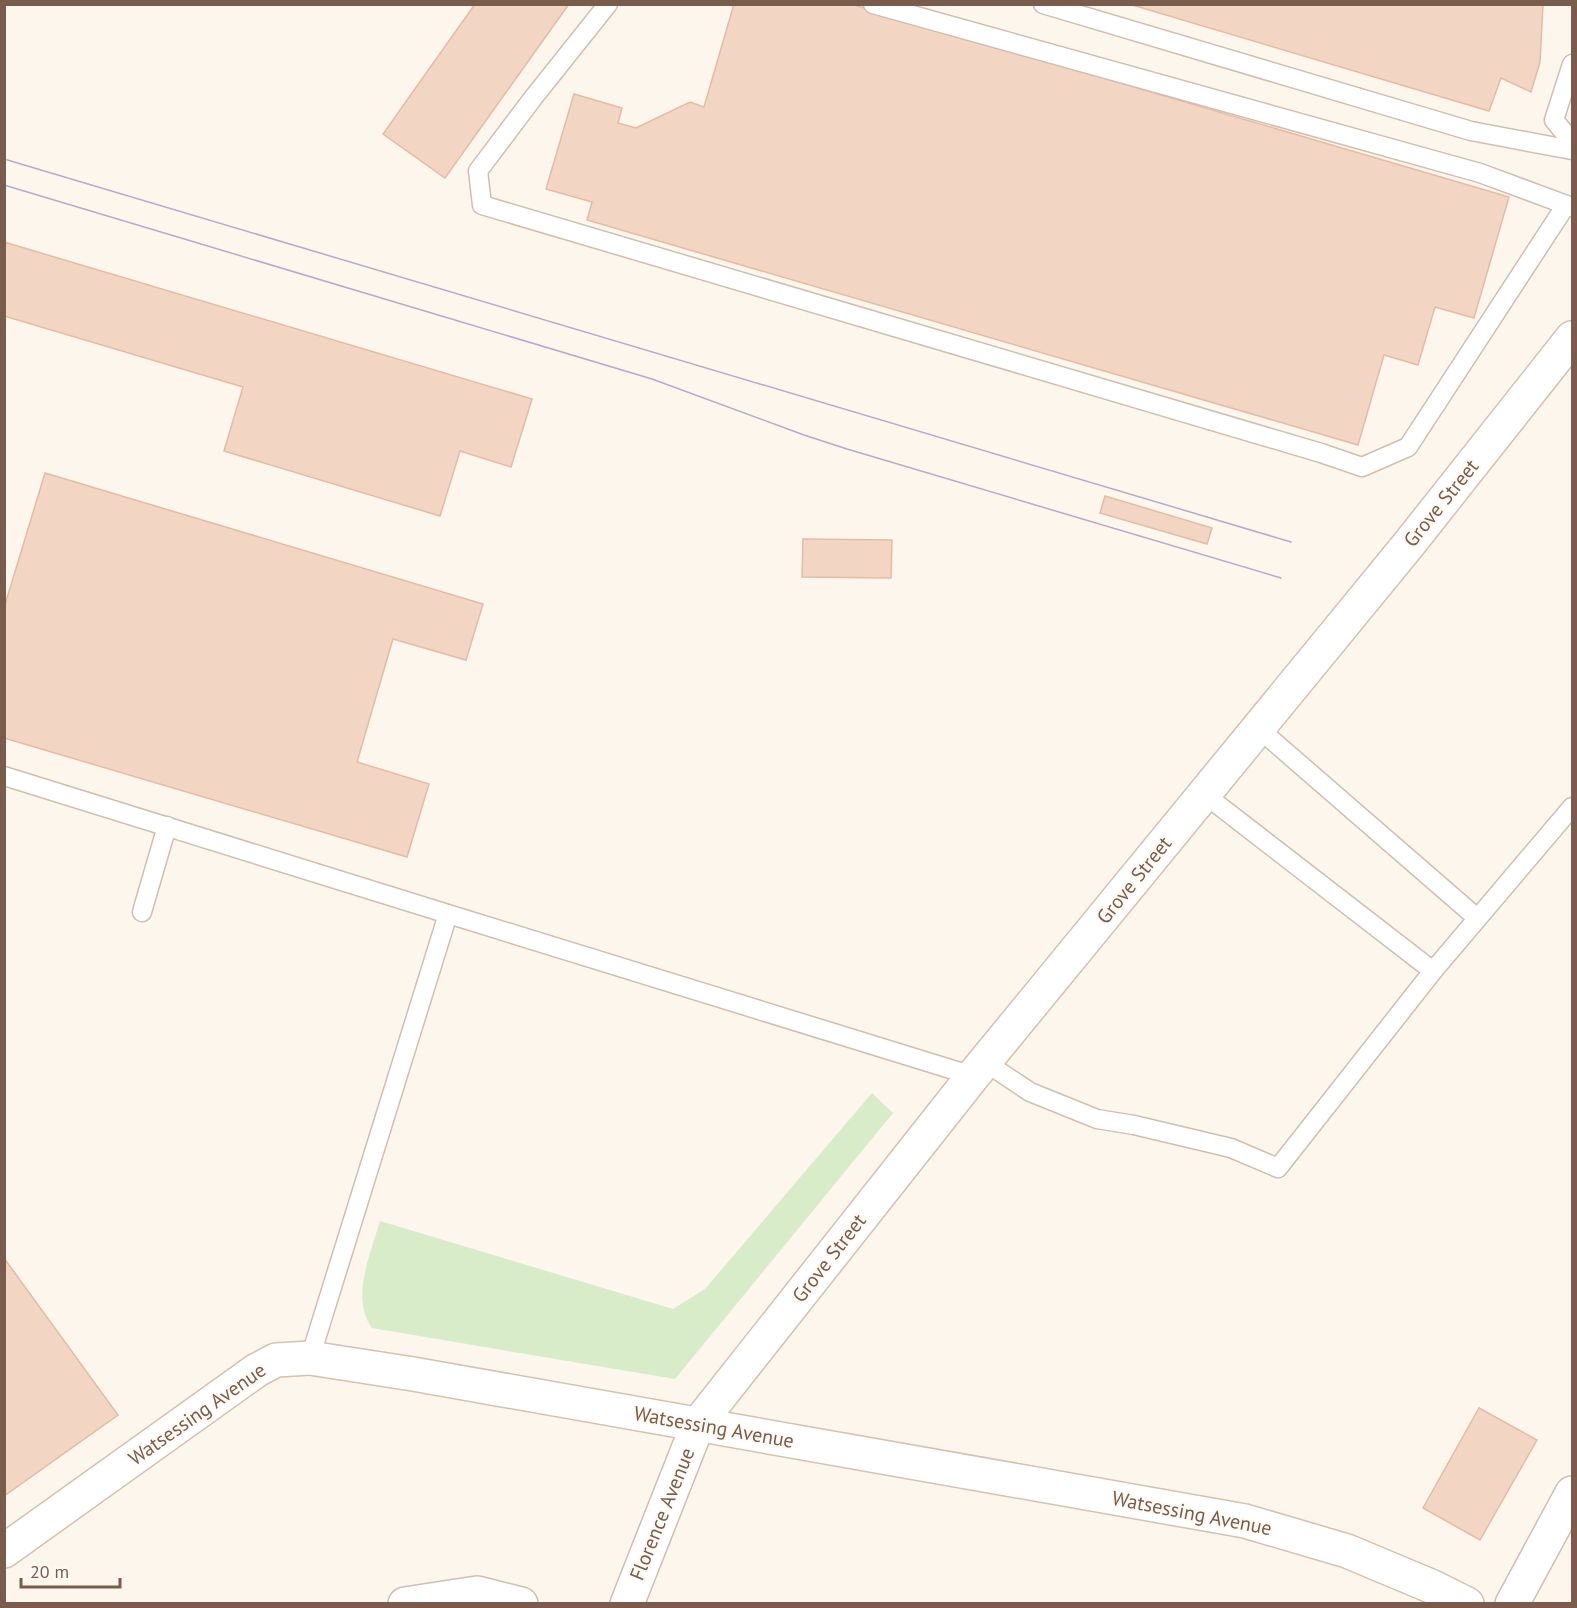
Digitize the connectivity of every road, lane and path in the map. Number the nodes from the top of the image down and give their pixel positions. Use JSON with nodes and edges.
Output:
{"nodes":[{"id":1,"x":608,"y":4,"type":"edge"},
{"id":2,"x":873,"y":4,"type":"edge"},
{"id":3,"x":1043,"y":4,"type":"edge"},
{"id":4,"x":1572,"y":64,"type":"edge"},
{"id":5,"x":1572,"y":142,"type":"edge"},
{"id":6,"x":1572,"y":150,"type":"edge"},
{"id":7,"x":1569,"y":206,"type":"edge"},
{"id":8,"x":1572,"y":338,"type":"edge"},
{"id":9,"x":1258,"y":728,"type":"junction"},
{"id":10,"x":4,"y":776,"type":"edge"},
{"id":11,"x":1204,"y":794,"type":"junction"},
{"id":12,"x":1572,"y":807,"type":"edge"},
{"id":13,"x":167,"y":826,"type":"junction"},
{"id":14,"x":142,"y":912,"type":"dead end"},
{"id":15,"x":448,"y":914,"type":"junction"},
{"id":16,"x":1478,"y":918,"type":"junction"},
{"id":17,"x":1433,"y":971,"type":"junction"},
{"id":18,"x":979,"y":1069,"type":"junction"},
{"id":19,"x":310,"y":1358,"type":"junction"},
{"id":20,"x":698,"y":1424,"type":"junction"},
{"id":21,"x":1572,"y":1493,"type":"edge"},
{"id":22,"x":4,"y":1551,"type":"edge"},
{"id":23,"x":405,"y":1604,"type":"edge"},
{"id":24,"x":521,"y":1604,"type":"edge"},
{"id":25,"x":627,"y":1604,"type":"edge"},
{"id":26,"x":1467,"y":1604,"type":"edge"},
{"id":27,"x":1512,"y":1604,"type":"edge"}],
"edges":[{"from":1,"to":7,"type":"lane"},
{"from":2,"to":7,"type":"lane"},
{"from":3,"to":6,"type":"lane"},
{"from":4,"to":5,"type":"lane"},
{"from":8,"to":9,"type":"main road","name":"Grove Street"},
{"from":9,"to":11,"type":"main road","name":"Grove Street"},
{"from":9,"to":16,"type":"lane"},
{"from":10,"to":13,"type":"lane"},
{"from":11,"to":17,"type":"lane"},
{"from":11,"to":18,"type":"main road","name":"Grove Street"},
{"from":12,"to":16,"type":"lane"},
{"from":13,"to":14,"type":"lane"},
{"from":13,"to":15,"type":"lane"},
{"from":15,"to":18,"type":"lane"},
{"from":15,"to":19,"type":"lane"},
{"from":16,"to":17,"type":"lane"},
{"from":17,"to":18,"type":"lane"},
{"from":18,"to":20,"type":"main road","name":"Grove Street"},
{"from":19,"to":20,"type":"main road","name":"Watsessing Avenue"},
{"from":19,"to":22,"type":"main road","name":"Watsessing Avenue"},
{"from":20,"to":25,"type":"main road","name":"Florence Avenue"},
{"from":20,"to":26,"type":"main road","name":"Watsessing Avenue"},
{"from":21,"to":27,"type":"main road"},
{"from":23,"to":24,"type":"main road"}]}
